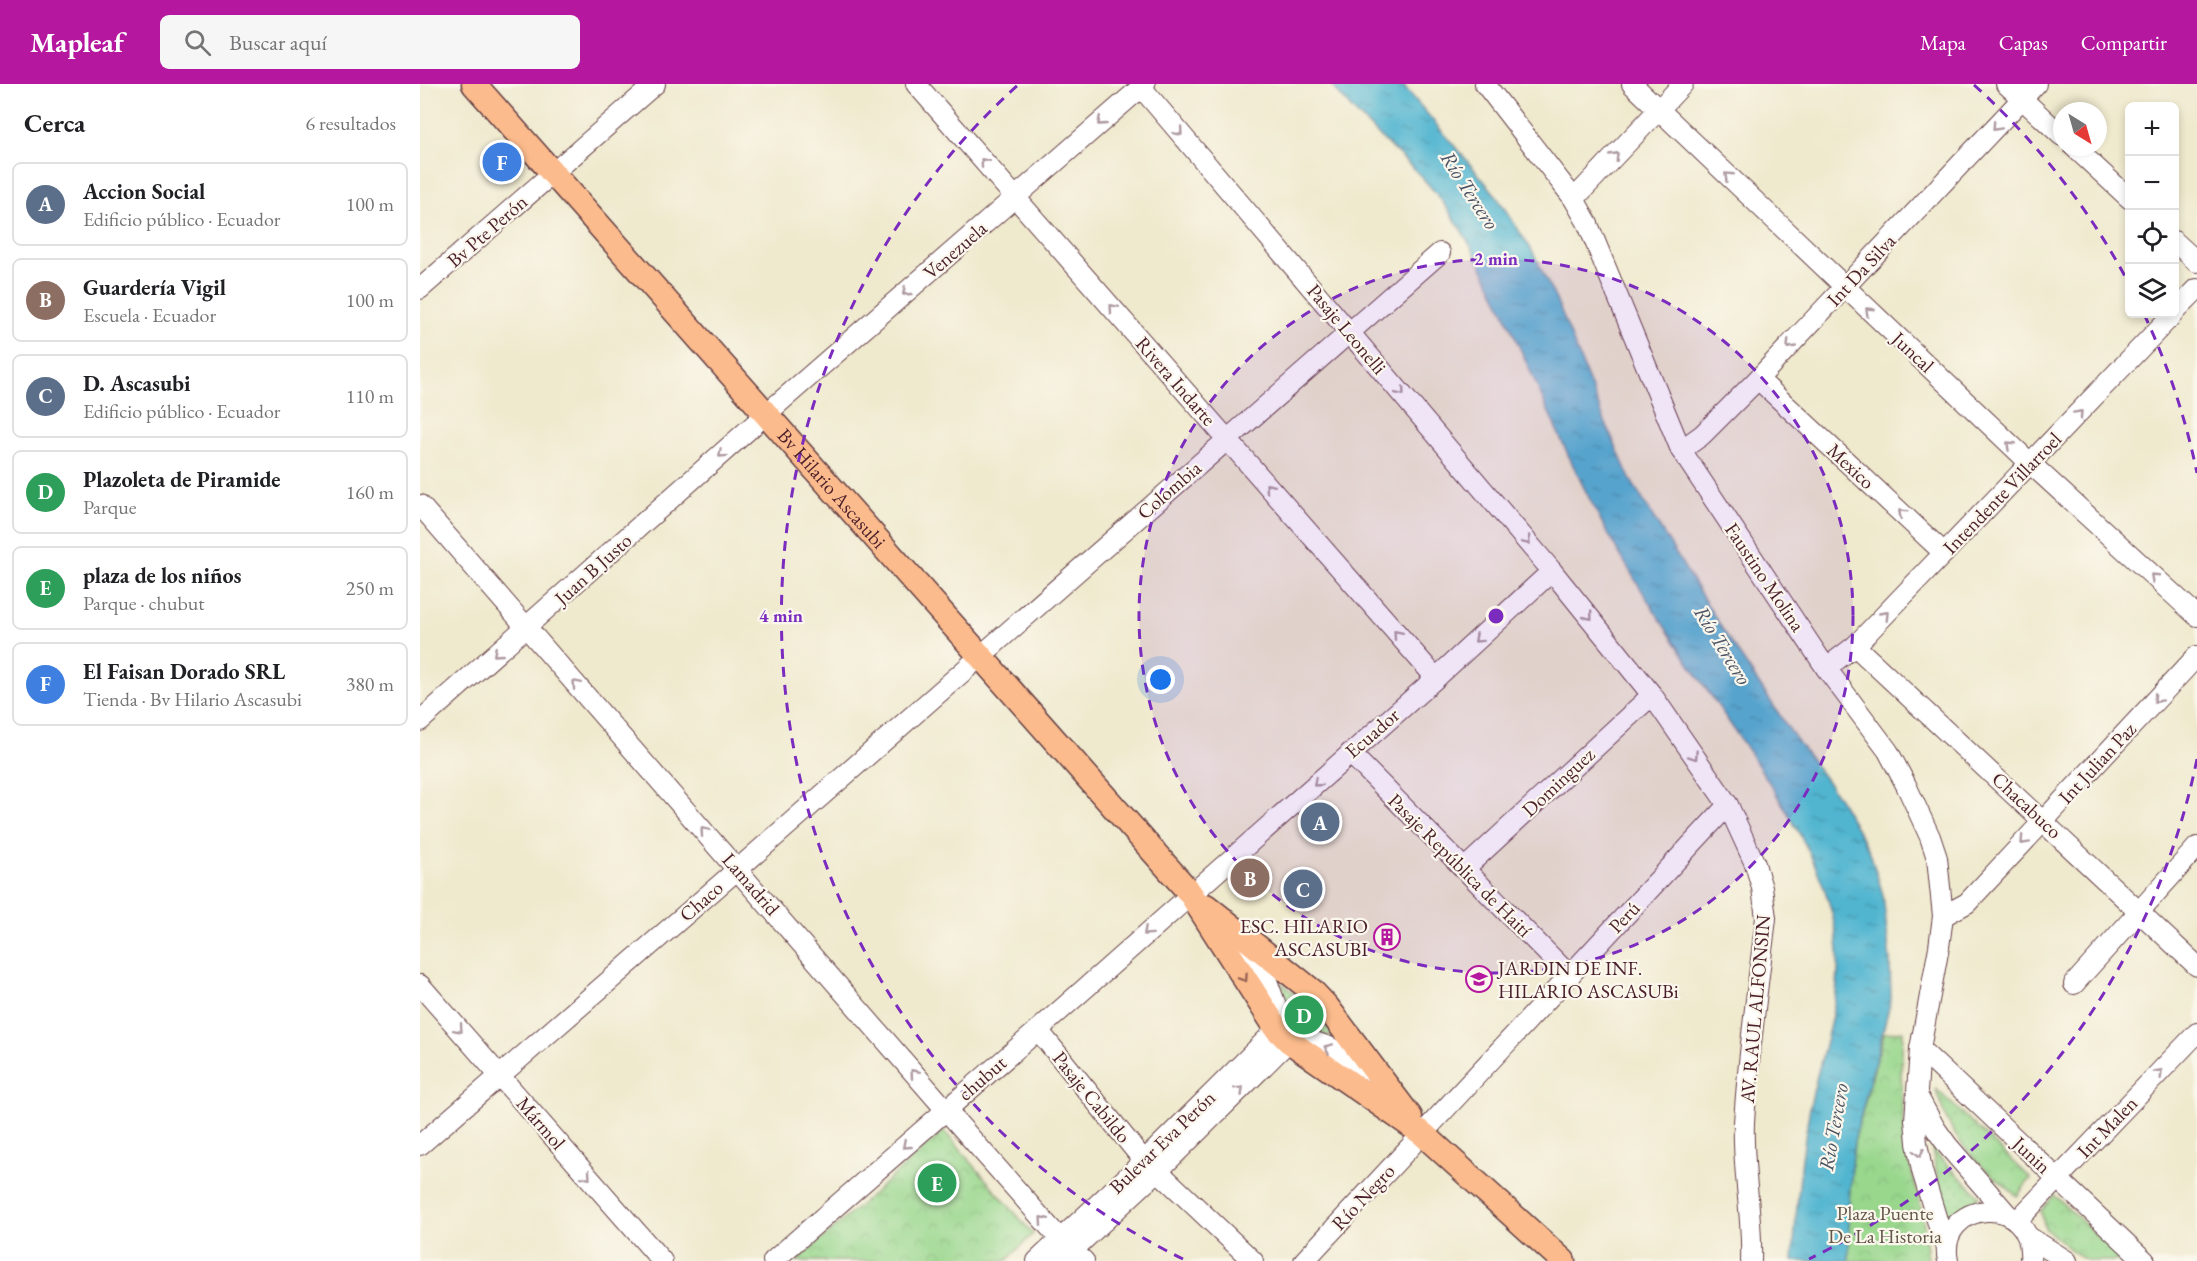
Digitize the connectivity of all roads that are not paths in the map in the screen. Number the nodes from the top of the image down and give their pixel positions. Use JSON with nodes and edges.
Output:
{"nodes":[{"id":1,"x":474,"y":84,"type":"edge"},
{"id":2,"x":655,"y":84,"type":"edge"},
{"id":3,"x":916,"y":84,"type":"edge"},
{"id":4,"x":1485,"y":84,"type":"edge"},
{"id":5,"x":1632,"y":84,"type":"edge"},
{"id":6,"x":1683,"y":84,"type":"edge"},
{"id":7,"x":2006,"y":84,"type":"edge"},
{"id":8,"x":2036,"y":84,"type":"edge"},
{"id":9,"x":1143,"y":86,"type":"edge"},
{"id":10,"x":2022,"y":99,"type":"junction"},
{"id":11,"x":1659,"y":109,"type":"junction"},
{"id":12,"x":2053,"y":128,"type":"edge"},
{"id":13,"x":2084,"y":156,"type":"edge"},
{"id":14,"x":553,"y":173,"type":"junction"},
{"id":15,"x":2125,"y":194,"type":"edge"},
{"id":16,"x":1015,"y":197,"type":"junction"},
{"id":17,"x":1574,"y":199,"type":"junction"},
{"id":18,"x":2179,"y":245,"type":"edge"},
{"id":19,"x":1440,"y":253,"type":"dead end"},
{"id":20,"x":2197,"y":262,"type":"edge"},
{"id":21,"x":1845,"y":288,"type":"junction"},
{"id":22,"x":420,"y":289,"type":"edge"},
{"id":23,"x":2197,"y":289,"type":"edge"},
{"id":24,"x":2179,"y":308,"type":"edge"},
{"id":25,"x":2169,"y":318,"type":"edge"},
{"id":26,"x":1350,"y":332,"type":"junction"},
{"id":27,"x":1758,"y":378,"type":"junction"},
{"id":28,"x":765,"y":415,"type":"junction"},
{"id":29,"x":1227,"y":439,"type":"junction"},
{"id":30,"x":1681,"y":450,"type":"junction"},
{"id":31,"x":2031,"y":464,"type":"junction"},
{"id":32,"x":420,"y":505,"type":"edge"},
{"id":33,"x":1944,"y":553,"type":"junction"},
{"id":34,"x":1552,"y":571,"type":"junction"},
{"id":35,"x":2197,"y":616,"type":"edge"},
{"id":36,"x":526,"y":628,"type":"junction"},
{"id":37,"x":1855,"y":646,"type":"junction"},
{"id":38,"x":980,"y":656,"type":"junction"},
{"id":39,"x":2197,"y":656,"type":"edge"},
{"id":40,"x":1826,"y":668,"type":"junction"},
{"id":41,"x":1436,"y":678,"type":"junction"},
{"id":42,"x":1652,"y":695,"type":"junction"},
{"id":43,"x":420,"y":721,"type":"edge"},
{"id":44,"x":1350,"y":753,"type":"junction"},
{"id":45,"x":1728,"y":804,"type":"junction"},
{"id":46,"x":2043,"y":820,"type":"junction"},
{"id":47,"x":2197,"y":847,"type":"edge"},
{"id":48,"x":738,"y":869,"type":"junction"},
{"id":49,"x":1464,"y":870,"type":"junction"},
{"id":50,"x":1190,"y":893,"type":"junction"},
{"id":51,"x":2139,"y":910,"type":"junction"},
{"id":52,"x":1943,"y":916,"type":"junction"},
{"id":53,"x":1244,"y":936,"type":"junction"},
{"id":54,"x":2197,"y":966,"type":"edge"},
{"id":55,"x":1570,"y":976,"type":"junction"},
{"id":56,"x":2074,"y":984,"type":"dead end"},
{"id":57,"x":420,"y":985,"type":"edge"},
{"id":58,"x":1038,"y":1030,"type":"junction"},
{"id":59,"x":2197,"y":1033,"type":"edge"},
{"id":60,"x":1284,"y":1034,"type":"junction"},
{"id":61,"x":1920,"y":1049,"type":"junction"},
{"id":62,"x":499,"y":1075,"type":"junction"},
{"id":63,"x":1379,"y":1076,"type":"junction"},
{"id":64,"x":1917,"y":1095,"type":"junction"},
{"id":65,"x":946,"y":1110,"type":"junction"},
{"id":66,"x":1423,"y":1134,"type":"junction"},
{"id":67,"x":420,"y":1145,"type":"edge"},
{"id":68,"x":1151,"y":1166,"type":"junction"},
{"id":69,"x":2057,"y":1179,"type":"junction"},
{"id":70,"x":2018,"y":1224,"type":"junction"},
{"id":71,"x":1070,"y":1253,"type":"edge"},
{"id":72,"x":1946,"y":1256,"type":"edge"},
{"id":73,"x":662,"y":1261,"type":"edge"},
{"id":74,"x":772,"y":1261,"type":"edge"},
{"id":75,"x":1037,"y":1261,"type":"edge"},
{"id":76,"x":1253,"y":1261,"type":"edge"},
{"id":77,"x":1304,"y":1261,"type":"edge"},
{"id":78,"x":1563,"y":1261,"type":"edge"},
{"id":79,"x":1751,"y":1261,"type":"edge"},
{"id":80,"x":2030,"y":1261,"type":"edge"},
{"id":81,"x":2067,"y":1261,"type":"edge"},
{"id":82,"x":2145,"y":1261,"type":"edge"}],
"edges":[{"from":1,"to":14,"type":"main road","name":"Bv Hilario Ascasubi"},
{"from":2,"to":14,"type":"street","name":"Bv Pte Perón"},
{"from":16,"to":3,"type":"street","name":"Rivera Indarte","one_way":true},
{"from":4,"to":17,"type":"street","name":"Faustino Molina"},
{"from":5,"to":11,"type":"street","name":"Juncal"},
{"from":6,"to":11,"type":"street"},
{"from":7,"to":10,"type":"street"},
{"from":8,"to":10,"type":"street","name":"Int Da Silva"},
{"from":9,"to":16,"type":"street","name":"Venezuela","one_way":true},
{"from":9,"to":26,"type":"street","name":"Pasaje Leonelli","one_way":true},
{"from":10,"to":12,"type":"street"},
{"from":10,"to":21,"type":"street","name":"Int Da Silva","one_way":true},
{"from":17,"to":11,"type":"street","one_way":true},
{"from":21,"to":11,"type":"street","name":"Juncal","one_way":true},
{"from":13,"to":15,"type":"street"},
{"from":14,"to":22,"type":"street","name":"Bv Pte Perón"},
{"from":14,"to":28,"type":"main road","name":"Bv Hilario Ascasubi"},
{"from":16,"to":28,"type":"street","name":"Venezuela","one_way":true},
{"from":29,"to":16,"type":"street","name":"Rivera Indarte","one_way":true},
{"from":17,"to":30,"type":"street","name":"Faustino Molina"},
{"from":18,"to":20,"type":"street"},
{"from":19,"to":26,"type":"street","name":"Colombia"},
{"from":21,"to":27,"type":"street","name":"Int Da Silva","one_way":true},
{"from":31,"to":21,"type":"street","name":"Juncal","one_way":true},
{"from":23,"to":24,"type":"street","name":"Intendente Villarroel"},
{"from":31,"to":25,"type":"street","name":"Intendente Villarroel","one_way":true},
{"from":26,"to":29,"type":"street","name":"Colombia"},
{"from":26,"to":34,"type":"street","name":"Pasaje Leonelli","one_way":true},
{"from":27,"to":30,"type":"street","name":"Int Da Silva"},
{"from":33,"to":27,"type":"street","name":"Mexico","one_way":true},
{"from":28,"to":36,"type":"street","name":"Juan B Justo","one_way":true},
{"from":28,"to":38,"type":"main road","name":"Bv Hilario Ascasubi"},
{"from":29,"to":38,"type":"street","name":"Colombia"},
{"from":41,"to":29,"type":"street","name":"Rivera Indarte","one_way":true},
{"from":30,"to":40,"type":"street","name":"Faustino Molina"},
{"from":31,"to":33,"type":"street","name":"Intendente Villarroel"},
{"from":35,"to":31,"type":"street","name":"Juncal","one_way":true},
{"from":32,"to":36,"type":"street","name":"Lamadrid"},
{"from":37,"to":33,"type":"street","name":"Intendente Villarroel","one_way":true},
{"from":34,"to":41,"type":"street","name":"Ecuador","one_way":true},
{"from":34,"to":42,"type":"street","name":"AV. RAUL ALFONSIN","one_way":true},
{"from":36,"to":43,"type":"street","name":"Juan B Justo","one_way":true},
{"from":48,"to":36,"type":"street","name":"Lamadrid","one_way":true},
{"from":37,"to":40,"type":"street","name":"Intendente Villarroel"},
{"from":37,"to":46,"type":"street","name":"Chacabuco"},
{"from":38,"to":48,"type":"street","name":"Chaco"},
{"from":38,"to":50,"type":"main road","name":"Bv Hilario Ascasubi"},
{"from":39,"to":46,"type":"street","name":"Int Julian Paz","one_way":true},
{"from":40,"to":52,"type":"street","name":"Faustino Molina"},
{"from":41,"to":44,"type":"street","name":"Ecuador"},
{"from":42,"to":45,"type":"street","name":"AV. RAUL ALFONSIN","one_way":true},
{"from":42,"to":49,"type":"street","name":"Dominguez"},
{"from":44,"to":49,"type":"street","name":"Pasaje República de Haití"},
{"from":44,"to":50,"type":"street","name":"Ecuador","one_way":true},
{"from":45,"to":55,"type":"street","name":"Perú"},
{"from":45,"to":79,"type":"street","name":"AV. RAUL ALFONSIN"},
{"from":46,"to":51,"type":"street","name":"Chacabuco"},
{"from":46,"to":52,"type":"street","name":"Int Julian Paz","one_way":true},
{"from":47,"to":51,"type":"street"},
{"from":48,"to":62,"type":"street","name":"Chaco"},
{"from":65,"to":48,"type":"street","name":"Lamadrid","one_way":true},
{"from":49,"to":55,"type":"street","name":"Pasaje República de Haití"},
{"from":50,"to":53,"type":"main road"},
{"from":50,"to":58,"type":"street","name":"chubut","one_way":true},
{"from":50,"to":60,"type":"main road","one_way":true},
{"from":51,"to":54,"type":"street","name":"Chacabuco"},
{"from":51,"to":56,"type":"street"},
{"from":52,"to":61,"type":"street","name":"Faustino Molina"},
{"from":53,"to":60,"type":"street"},
{"from":53,"to":63,"type":"main road"},
{"from":55,"to":66,"type":"street","name":"Perú"},
{"from":57,"to":62,"type":"street","name":"Mármol","one_way":true},
{"from":58,"to":65,"type":"street","name":"chubut"},
{"from":58,"to":68,"type":"street","name":"Pasaje Cabildo"},
{"from":69,"to":59,"type":"street","name":"Int Malen","one_way":true},
{"from":63,"to":60,"type":"street","one_way":true},
{"from":60,"to":66,"type":"main road"},
{"from":60,"to":68,"type":"street","name":"Bulevar Eva Perón"},
{"from":61,"to":64,"type":"street","name":"Faustino Molina"},
{"from":61,"to":69,"type":"street","name":"Junin"},
{"from":62,"to":67,"type":"street","name":"Chaco"},
{"from":62,"to":73,"type":"street","name":"Mármol","one_way":true},
{"from":63,"to":66,"type":"main road"},
{"from":64,"to":70,"type":"street","name":"Faustino Molina"},
{"from":64,"to":72,"type":"street","name":"Faustino Molina","one_way":true},
{"from":71,"to":65,"type":"street","name":"Lamadrid","one_way":true},
{"from":65,"to":74,"type":"street","name":"chubut","one_way":true},
{"from":66,"to":77,"type":"street","name":"Río Negro"},
{"from":66,"to":78,"type":"main road"},
{"from":68,"to":71,"type":"street","name":"Bulevar Eva Perón"},
{"from":68,"to":76,"type":"street","name":"Pasaje Cabildo"},
{"from":69,"to":70,"type":"street","name":"Int Malen"},
{"from":69,"to":82,"type":"street","name":"Junin"},
{"from":70,"to":72,"type":"street","name":"Faustino Molina"},
{"from":70,"to":80,"type":"street"},
{"from":70,"to":81,"type":"street","name":"Faustino Molina"},
{"from":71,"to":75,"type":"street","name":"Bulevar Eva Perón"}]}
